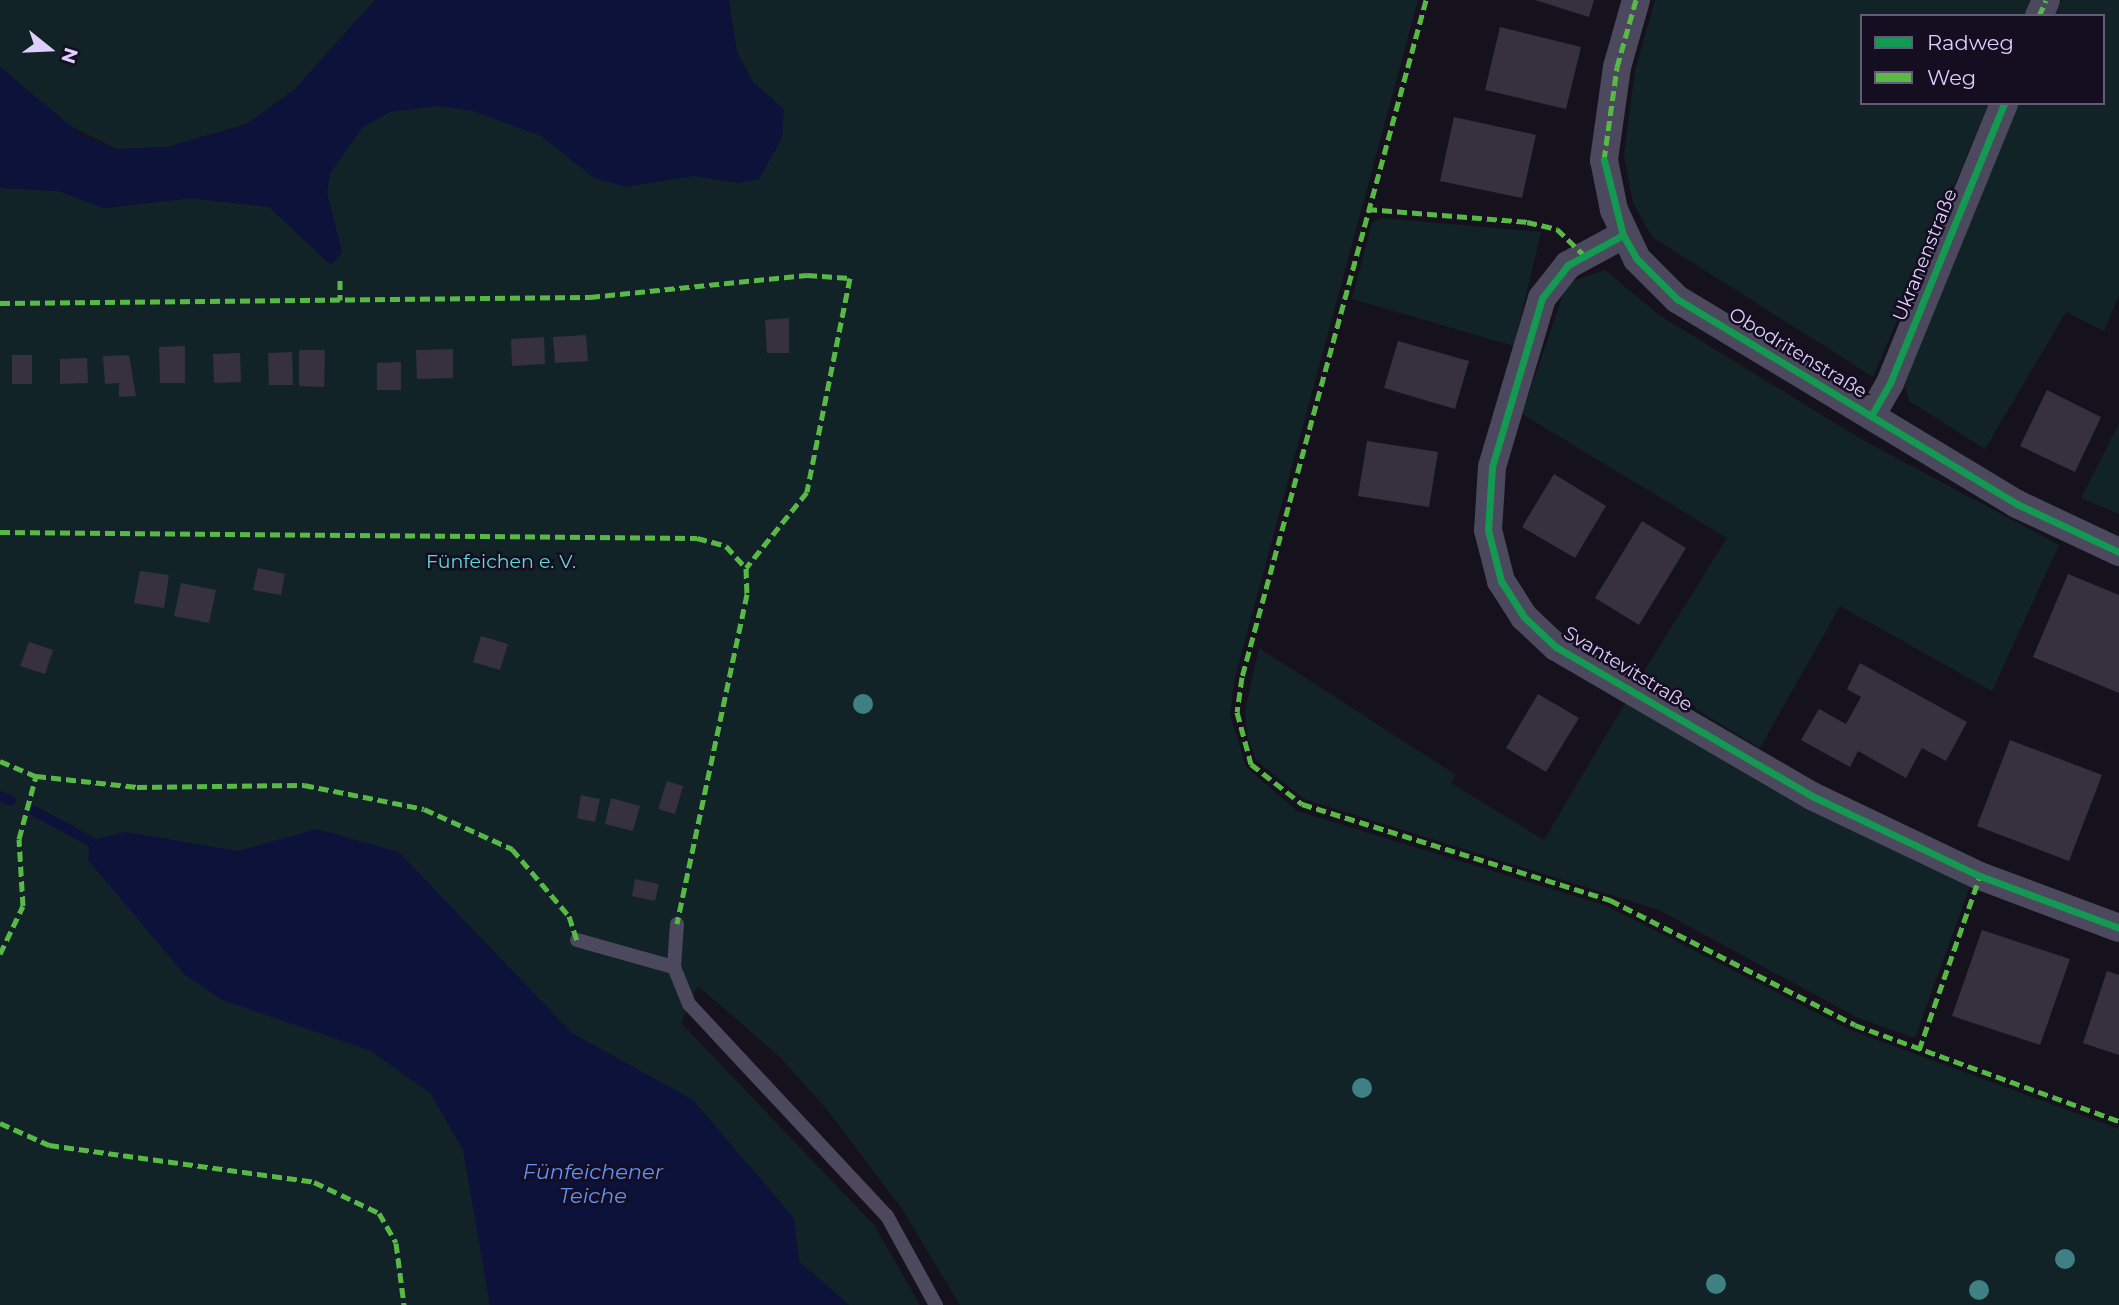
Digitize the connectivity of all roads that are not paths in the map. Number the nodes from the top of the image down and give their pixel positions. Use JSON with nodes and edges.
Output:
{"nodes":[{"id":1,"x":1636,"y":0,"type":"edge"},
{"id":2,"x":2003,"y":105,"type":"edge"},
{"id":3,"x":1623,"y":235,"type":"junction"},
{"id":4,"x":1871,"y":416,"type":"junction"},
{"id":5,"x":2119,"y":552,"type":"edge"},
{"id":6,"x":677,"y":924,"type":"dead end"},
{"id":7,"x":2119,"y":928,"type":"edge"},
{"id":8,"x":577,"y":940,"type":"dead end"},
{"id":9,"x":674,"y":967,"type":"junction"},
{"id":10,"x":936,"y":1305,"type":"edge"}],
"edges":[{"from":1,"to":3,"type":"street","name":"Obodritenstraße"},
{"from":2,"to":4,"type":"street","name":"Ukranenstraße"},
{"from":3,"to":4,"type":"street","name":"Obodritenstraße"},
{"from":3,"to":7,"type":"street","name":"Svantevitstraße"},
{"from":4,"to":5,"type":"street","name":"Obodritenstraße"},
{"from":6,"to":9,"type":"lane"},
{"from":8,"to":9,"type":"lane"},
{"from":9,"to":10,"type":"lane"}]}
